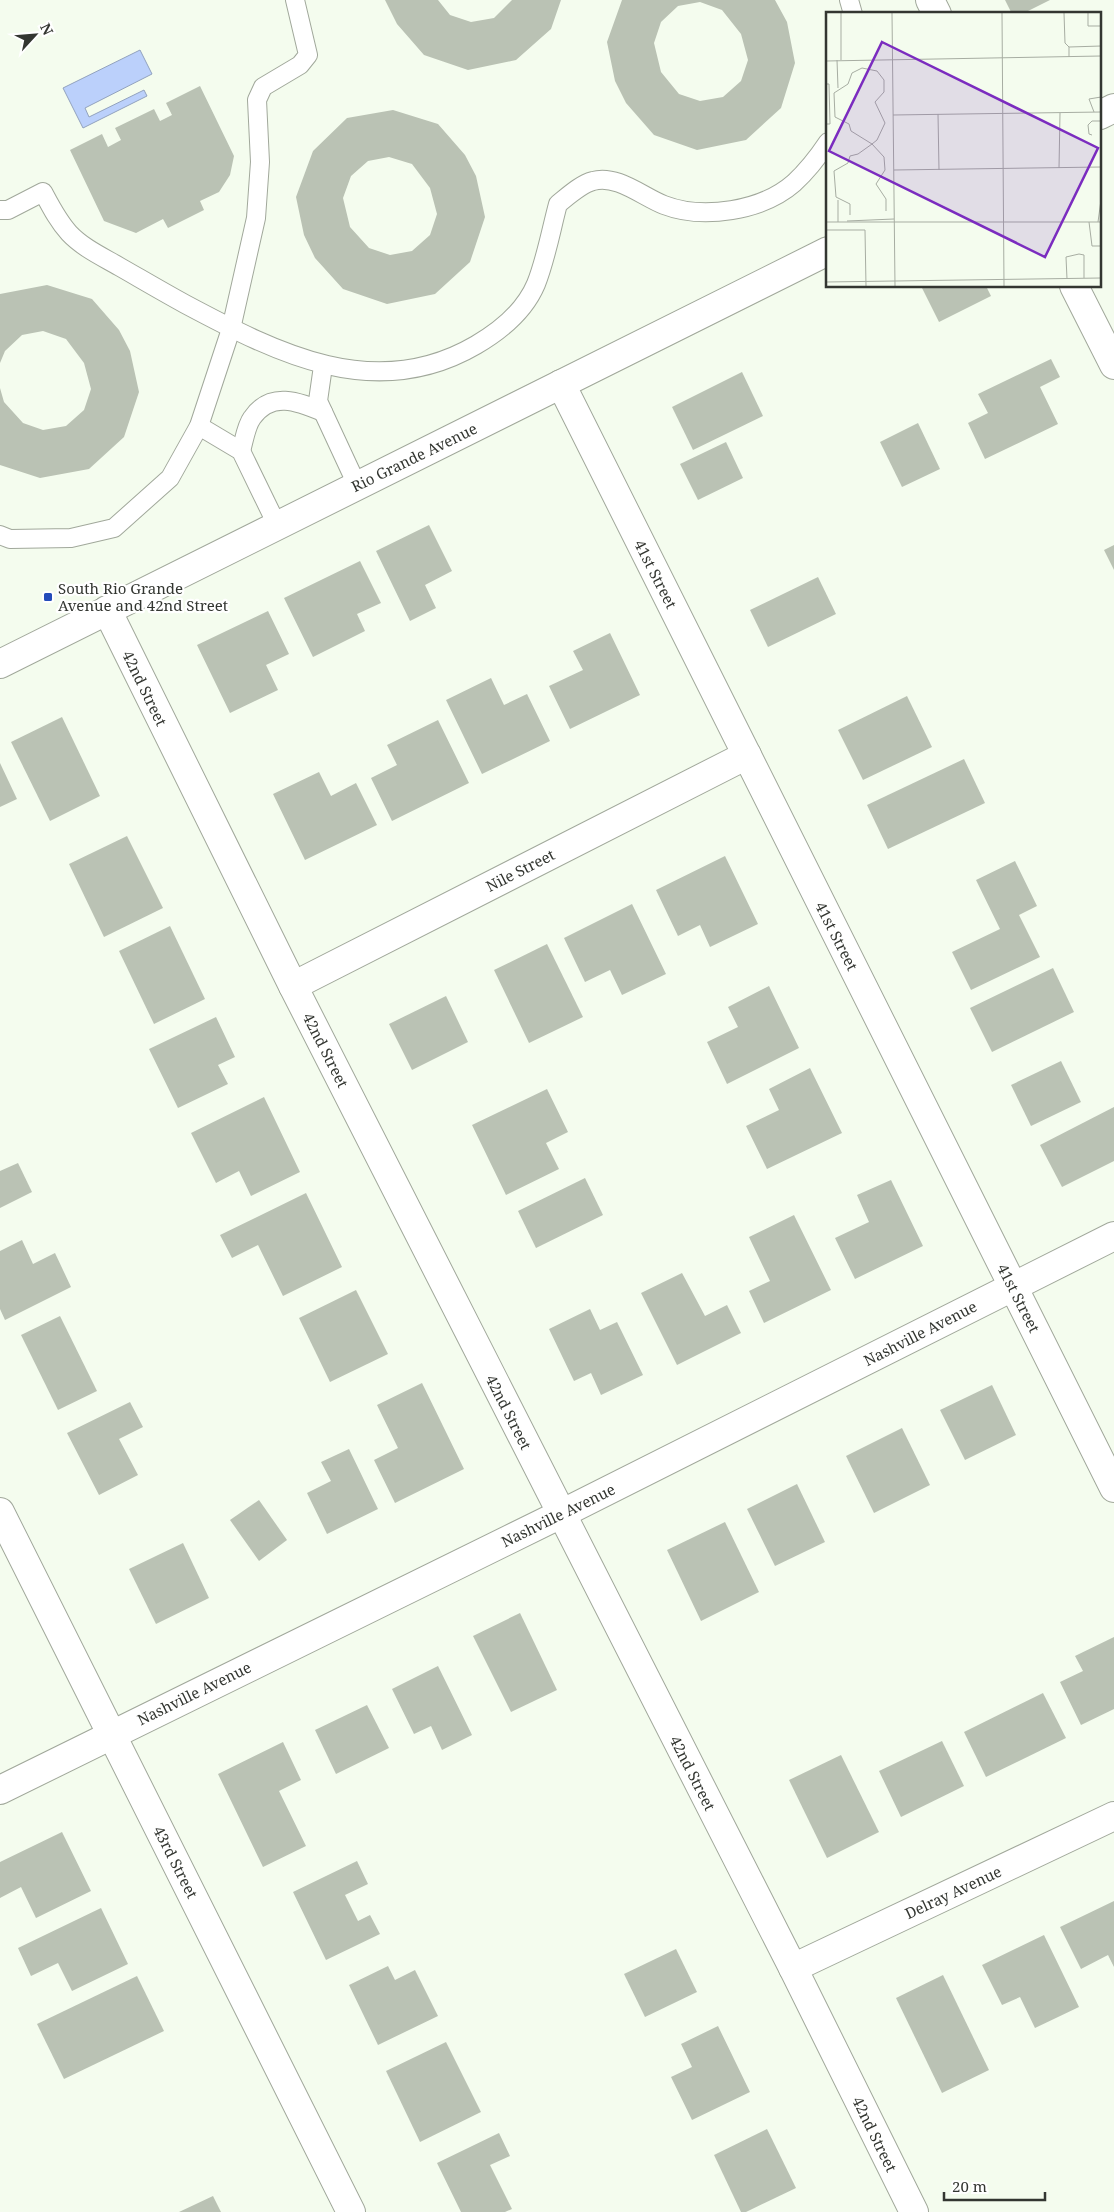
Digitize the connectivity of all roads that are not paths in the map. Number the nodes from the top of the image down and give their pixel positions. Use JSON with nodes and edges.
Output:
{"nodes":[{"id":1,"x":295,"y":0,"type":"edge"},
{"id":2,"x":930,"y":0,"type":"edge"},
{"id":3,"x":936,"y":12,"type":"edge"},
{"id":4,"x":1114,"y":108,"type":"edge"},
{"id":5,"x":1102,"y":114,"type":"edge"},
{"id":6,"x":826,"y":145,"type":"edge"},
{"id":7,"x":0,"y":210,"type":"edge"},
{"id":8,"x":826,"y":252,"type":"edge"},
{"id":9,"x":1075,"y":288,"type":"edge"},
{"id":10,"x":231,"y":328,"type":"junction"},
{"id":11,"x":1114,"y":365,"type":"edge"},
{"id":12,"x":323,"y":366,"type":"junction"},
{"id":13,"x":561,"y":384,"type":"junction"},
{"id":14,"x":324,"y":412,"type":"junction"},
{"id":15,"x":199,"y":426,"type":"junction"},
{"id":16,"x":241,"y":451,"type":"junction"},
{"id":17,"x":357,"y":485,"type":"junction"},
{"id":18,"x":277,"y":525,"type":"junction"},
{"id":19,"x":0,"y":535,"type":"edge"},
{"id":20,"x":107,"y":610,"type":"junction"},
{"id":21,"x":0,"y":664,"type":"edge"},
{"id":22,"x":747,"y":755,"type":"junction"},
{"id":23,"x":293,"y":986,"type":"junction"},
{"id":24,"x":1114,"y":1236,"type":"edge"},
{"id":25,"x":1013,"y":1287,"type":"junction"},
{"id":26,"x":1114,"y":1488,"type":"edge"},
{"id":27,"x":0,"y":1512,"type":"edge"},
{"id":28,"x":561,"y":1514,"type":"junction"},
{"id":29,"x":112,"y":1734,"type":"junction"},
{"id":30,"x":0,"y":1790,"type":"edge"},
{"id":31,"x":1114,"y":1816,"type":"edge"},
{"id":32,"x":793,"y":1968,"type":"junction"},
{"id":33,"x":351,"y":2212,"type":"edge"},
{"id":34,"x":914,"y":2212,"type":"edge"}],
"edges":[{"from":1,"to":10,"type":"lane"},
{"from":2,"to":3,"type":"street"},
{"from":4,"to":5,"type":"street"},
{"from":6,"to":12,"type":"lane"},
{"from":7,"to":10,"type":"lane"},
{"from":8,"to":13,"type":"street","name":"Rio Grande Avenue"},
{"from":9,"to":11,"type":"street"},
{"from":10,"to":12,"type":"lane"},
{"from":10,"to":15,"type":"lane"},
{"from":12,"to":14,"type":"lane"},
{"from":13,"to":17,"type":"street","name":"Rio Grande Avenue"},
{"from":13,"to":22,"type":"street","name":"41st Street"},
{"from":14,"to":16,"type":"lane"},
{"from":14,"to":17,"type":"lane"},
{"from":15,"to":16,"type":"lane"},
{"from":15,"to":19,"type":"lane"},
{"from":16,"to":18,"type":"lane"},
{"from":17,"to":18,"type":"street","name":"Rio Grande Avenue"},
{"from":18,"to":20,"type":"street","name":"Rio Grande Avenue"},
{"from":20,"to":21,"type":"street","name":"Rio Grande Avenue"},
{"from":20,"to":23,"type":"street","name":"42nd Street"},
{"from":22,"to":23,"type":"street","name":"Nile Street"},
{"from":22,"to":25,"type":"street","name":"41st Street"},
{"from":23,"to":28,"type":"street","name":"42nd Street"},
{"from":24,"to":25,"type":"street","name":"Nashville Avenue"},
{"from":25,"to":26,"type":"street","name":"41st Street"},
{"from":25,"to":28,"type":"street","name":"Nashville Avenue"},
{"from":27,"to":29,"type":"street","name":"43rd Street"},
{"from":28,"to":29,"type":"street","name":"Nashville Avenue"},
{"from":28,"to":32,"type":"street","name":"42nd Street"},
{"from":29,"to":30,"type":"street","name":"Nashville Avenue"},
{"from":29,"to":33,"type":"street","name":"43rd Street"},
{"from":31,"to":32,"type":"street","name":"Delray Avenue"},
{"from":32,"to":34,"type":"street","name":"42nd Street"}]}
